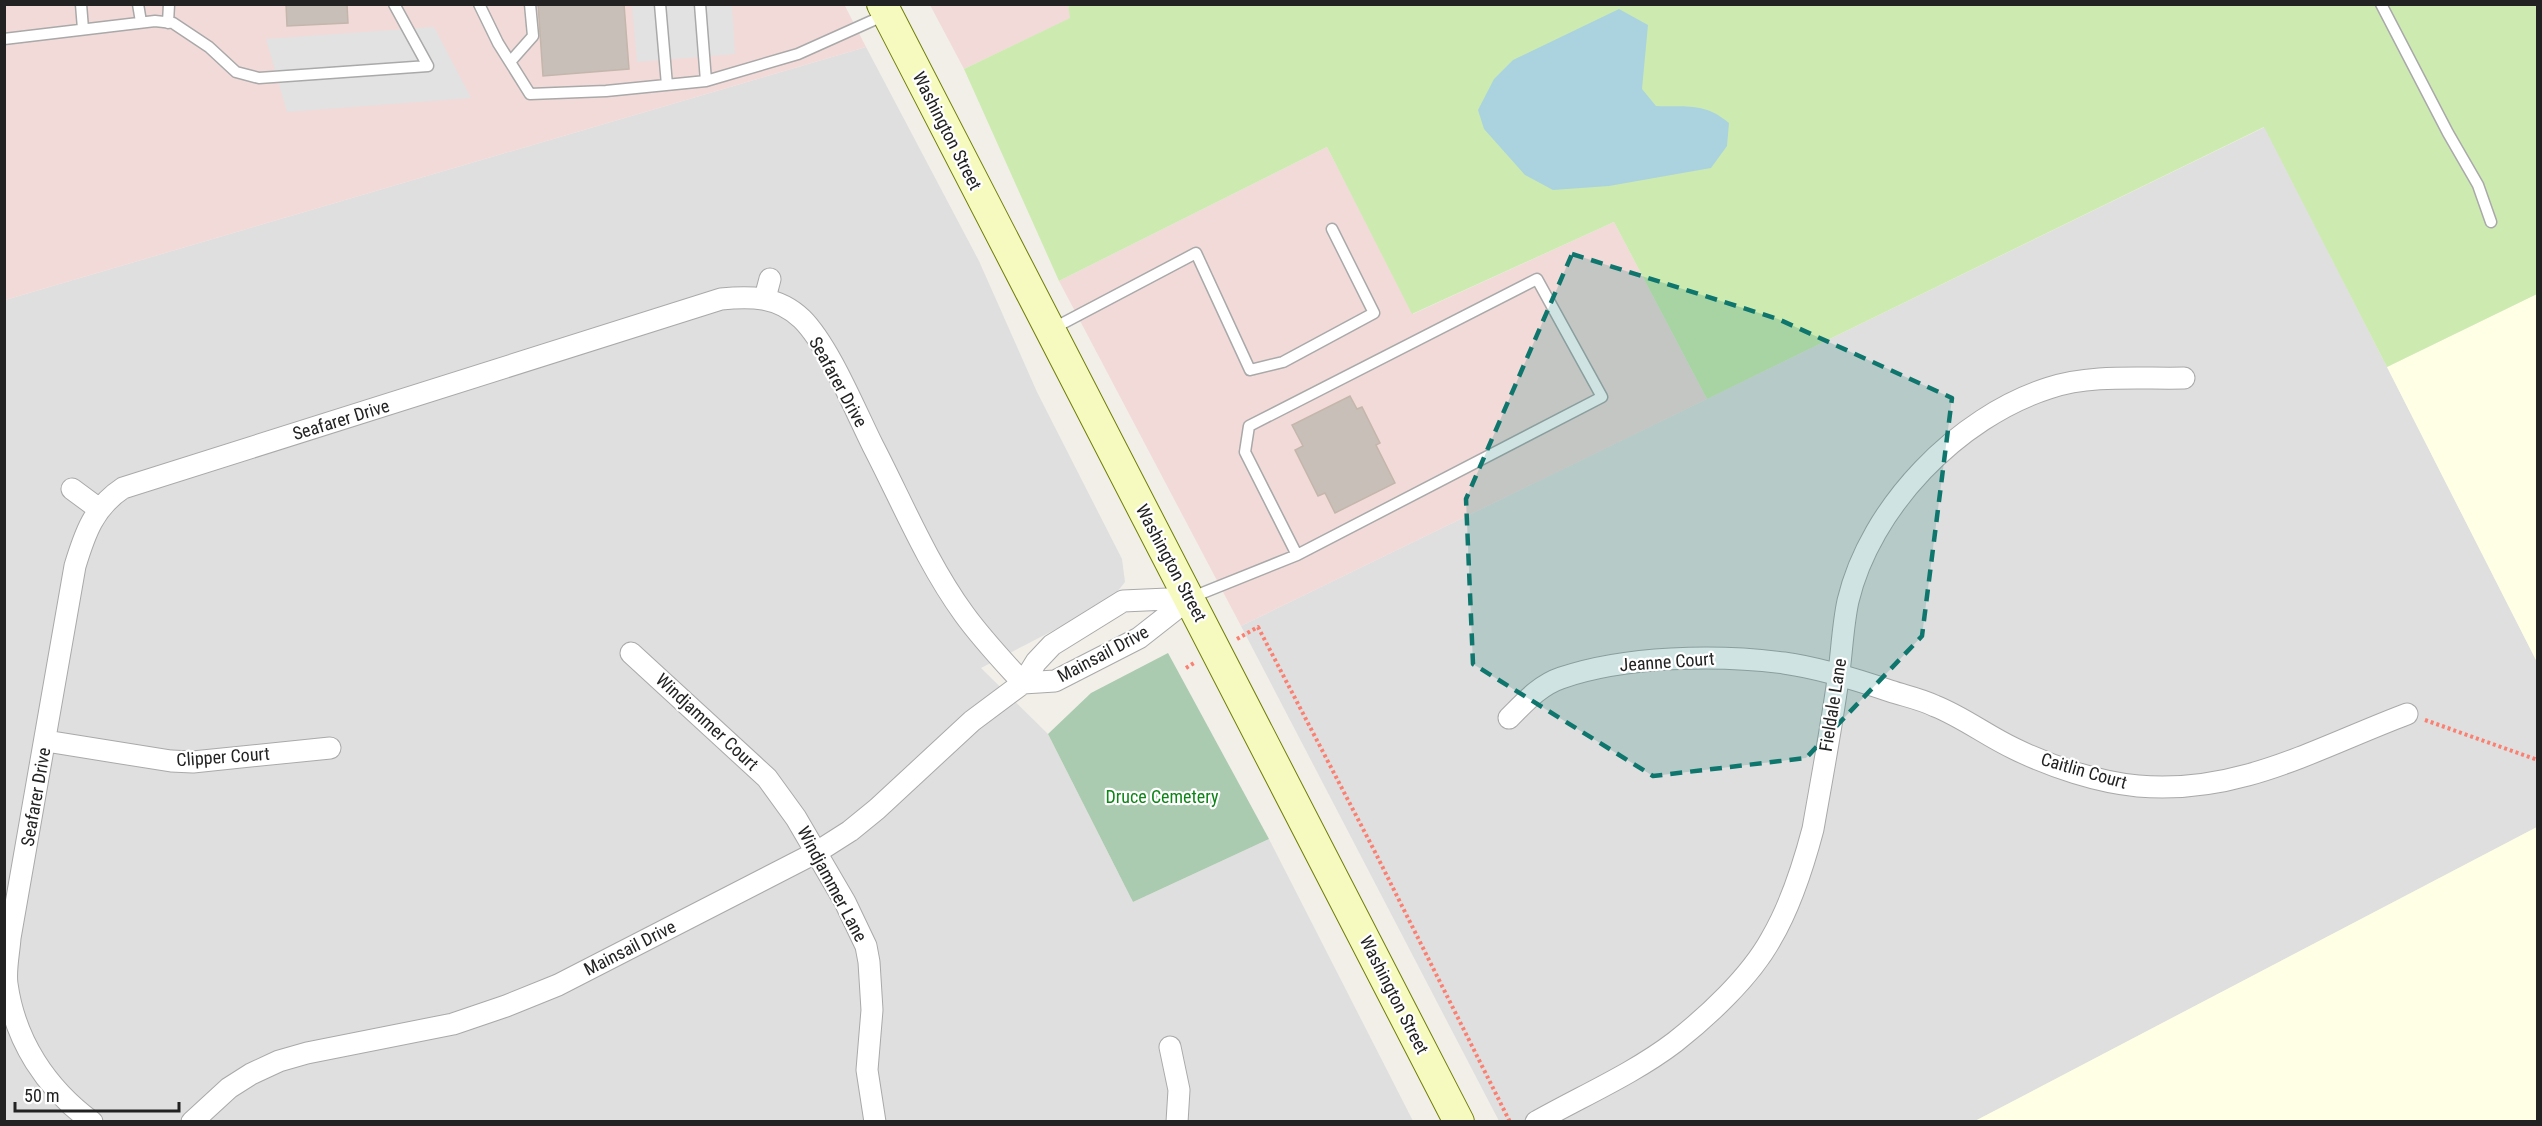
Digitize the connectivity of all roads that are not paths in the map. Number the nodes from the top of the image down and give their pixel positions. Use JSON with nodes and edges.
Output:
{"nodes":[{"id":1,"x":81,"y":4,"type":"edge"},
{"id":2,"x":138,"y":4,"type":"edge"},
{"id":3,"x":170,"y":4,"type":"edge"},
{"id":4,"x":394,"y":4,"type":"edge"},
{"id":5,"x":479,"y":4,"type":"edge"},
{"id":6,"x":530,"y":4,"type":"edge"},
{"id":7,"x":660,"y":4,"type":"edge"},
{"id":8,"x":700,"y":4,"type":"edge"},
{"id":9,"x":2381,"y":4,"type":"edge"},
{"id":10,"x":889,"y":8,"type":"edge"},
{"id":11,"x":141,"y":22,"type":"junction"},
{"id":12,"x":168,"y":23,"type":"junction"},
{"id":13,"x":83,"y":29,"type":"junction"},
{"id":14,"x":4,"y":39,"type":"edge"},
{"id":15,"x":510,"y":62,"type":"junction"},
{"id":16,"x":705,"y":81,"type":"junction"},
{"id":17,"x":667,"y":85,"type":"junction"},
{"id":18,"x":2491,"y":222,"type":"dead end"},
{"id":19,"x":1332,"y":229,"type":"dead end"},
{"id":20,"x":1049,"y":331,"type":"junction"},
{"id":21,"x":2184,"y":378,"type":"dead end"},
{"id":22,"x":72,"y":489,"type":"dead end"},
{"id":23,"x":99,"y":509,"type":"junction"},
{"id":24,"x":1297,"y":555,"type":"junction"},
{"id":25,"x":1190,"y":598,"type":"junction"},
{"id":26,"x":631,"y":653,"type":"dead end"},
{"id":27,"x":1839,"y":674,"type":"junction"},
{"id":28,"x":1023,"y":683,"type":"junction"},
{"id":29,"x":2407,"y":714,"type":"road end"},
{"id":30,"x":1509,"y":718,"type":"dead end"},
{"id":31,"x":46,"y":741,"type":"junction"},
{"id":32,"x":330,"y":748,"type":"dead end"},
{"id":33,"x":779,"y":794,"type":"joint"},
{"id":34,"x":817,"y":852,"type":"junction"},
{"id":35,"x":11,"y":897,"type":"edge"},
{"id":36,"x":1170,"y":1047,"type":"dead end"},
{"id":37,"x":92,"y":1122,"type":"edge"},
{"id":38,"x":192,"y":1122,"type":"edge"},
{"id":39,"x":875,"y":1122,"type":"edge"},
{"id":40,"x":1177,"y":1122,"type":"edge"},
{"id":41,"x":1459,"y":1122,"type":"edge"},
{"id":42,"x":1536,"y":1122,"type":"edge"}],
"edges":[{"from":1,"to":13,"type":"lane"},
{"from":2,"to":11,"type":"lane"},
{"from":3,"to":12,"type":"lane"},
{"from":4,"to":12,"type":"lane"},
{"from":5,"to":15,"type":"lane"},
{"from":6,"to":15,"type":"lane"},
{"from":7,"to":17,"type":"lane"},
{"from":8,"to":16,"type":"lane"},
{"from":9,"to":18,"type":"lane"},
{"from":10,"to":16,"type":"lane"},
{"from":10,"to":20,"type":"main road","name":"Washington Street"},
{"from":11,"to":12,"type":"lane"},
{"from":11,"to":13,"type":"lane"},
{"from":13,"to":14,"type":"lane"},
{"from":15,"to":17,"type":"lane"},
{"from":16,"to":17,"type":"lane"},
{"from":19,"to":20,"type":"lane"},
{"from":20,"to":25,"type":"main road","name":"Washington Street"},
{"from":21,"to":27,"type":"street","name":"Fieldale Lane"},
{"from":22,"to":23,"type":"street"},
{"from":23,"to":28,"type":"street","name":"Seafarer Drive"},
{"from":23,"to":31,"type":"street","name":"Seafarer Drive"},
{"from":24,"to":24,"type":"lane"},
{"from":24,"to":25,"type":"lane"},
{"from":25,"to":28,"type":"street","name":"Mainsail Drive"},
{"from":25,"to":28,"type":"street","name":"Mainsail Drive"},
{"from":25,"to":41,"type":"main road","name":"Washington Street"},
{"from":26,"to":33,"type":"street","name":"Windjammer Court"},
{"from":27,"to":29,"type":"street","name":"Caitlin Court"},
{"from":27,"to":30,"type":"street","name":"Jeanne Court"},
{"from":27,"to":42,"type":"street","name":"Fieldale Lane"},
{"from":28,"to":34,"type":"street","name":"Mainsail Drive"},
{"from":31,"to":32,"type":"street","name":"Clipper Court"},
{"from":31,"to":35,"type":"street","name":"Seafarer Drive"},
{"from":33,"to":34,"type":"street","name":"Windjammer Lane"},
{"from":34,"to":38,"type":"street","name":"Mainsail Drive"},
{"from":34,"to":39,"type":"street","name":"Windjammer Lane"},
{"from":35,"to":37,"type":"street","name":"Seafarer Drive"},
{"from":36,"to":40,"type":"street"}]}
